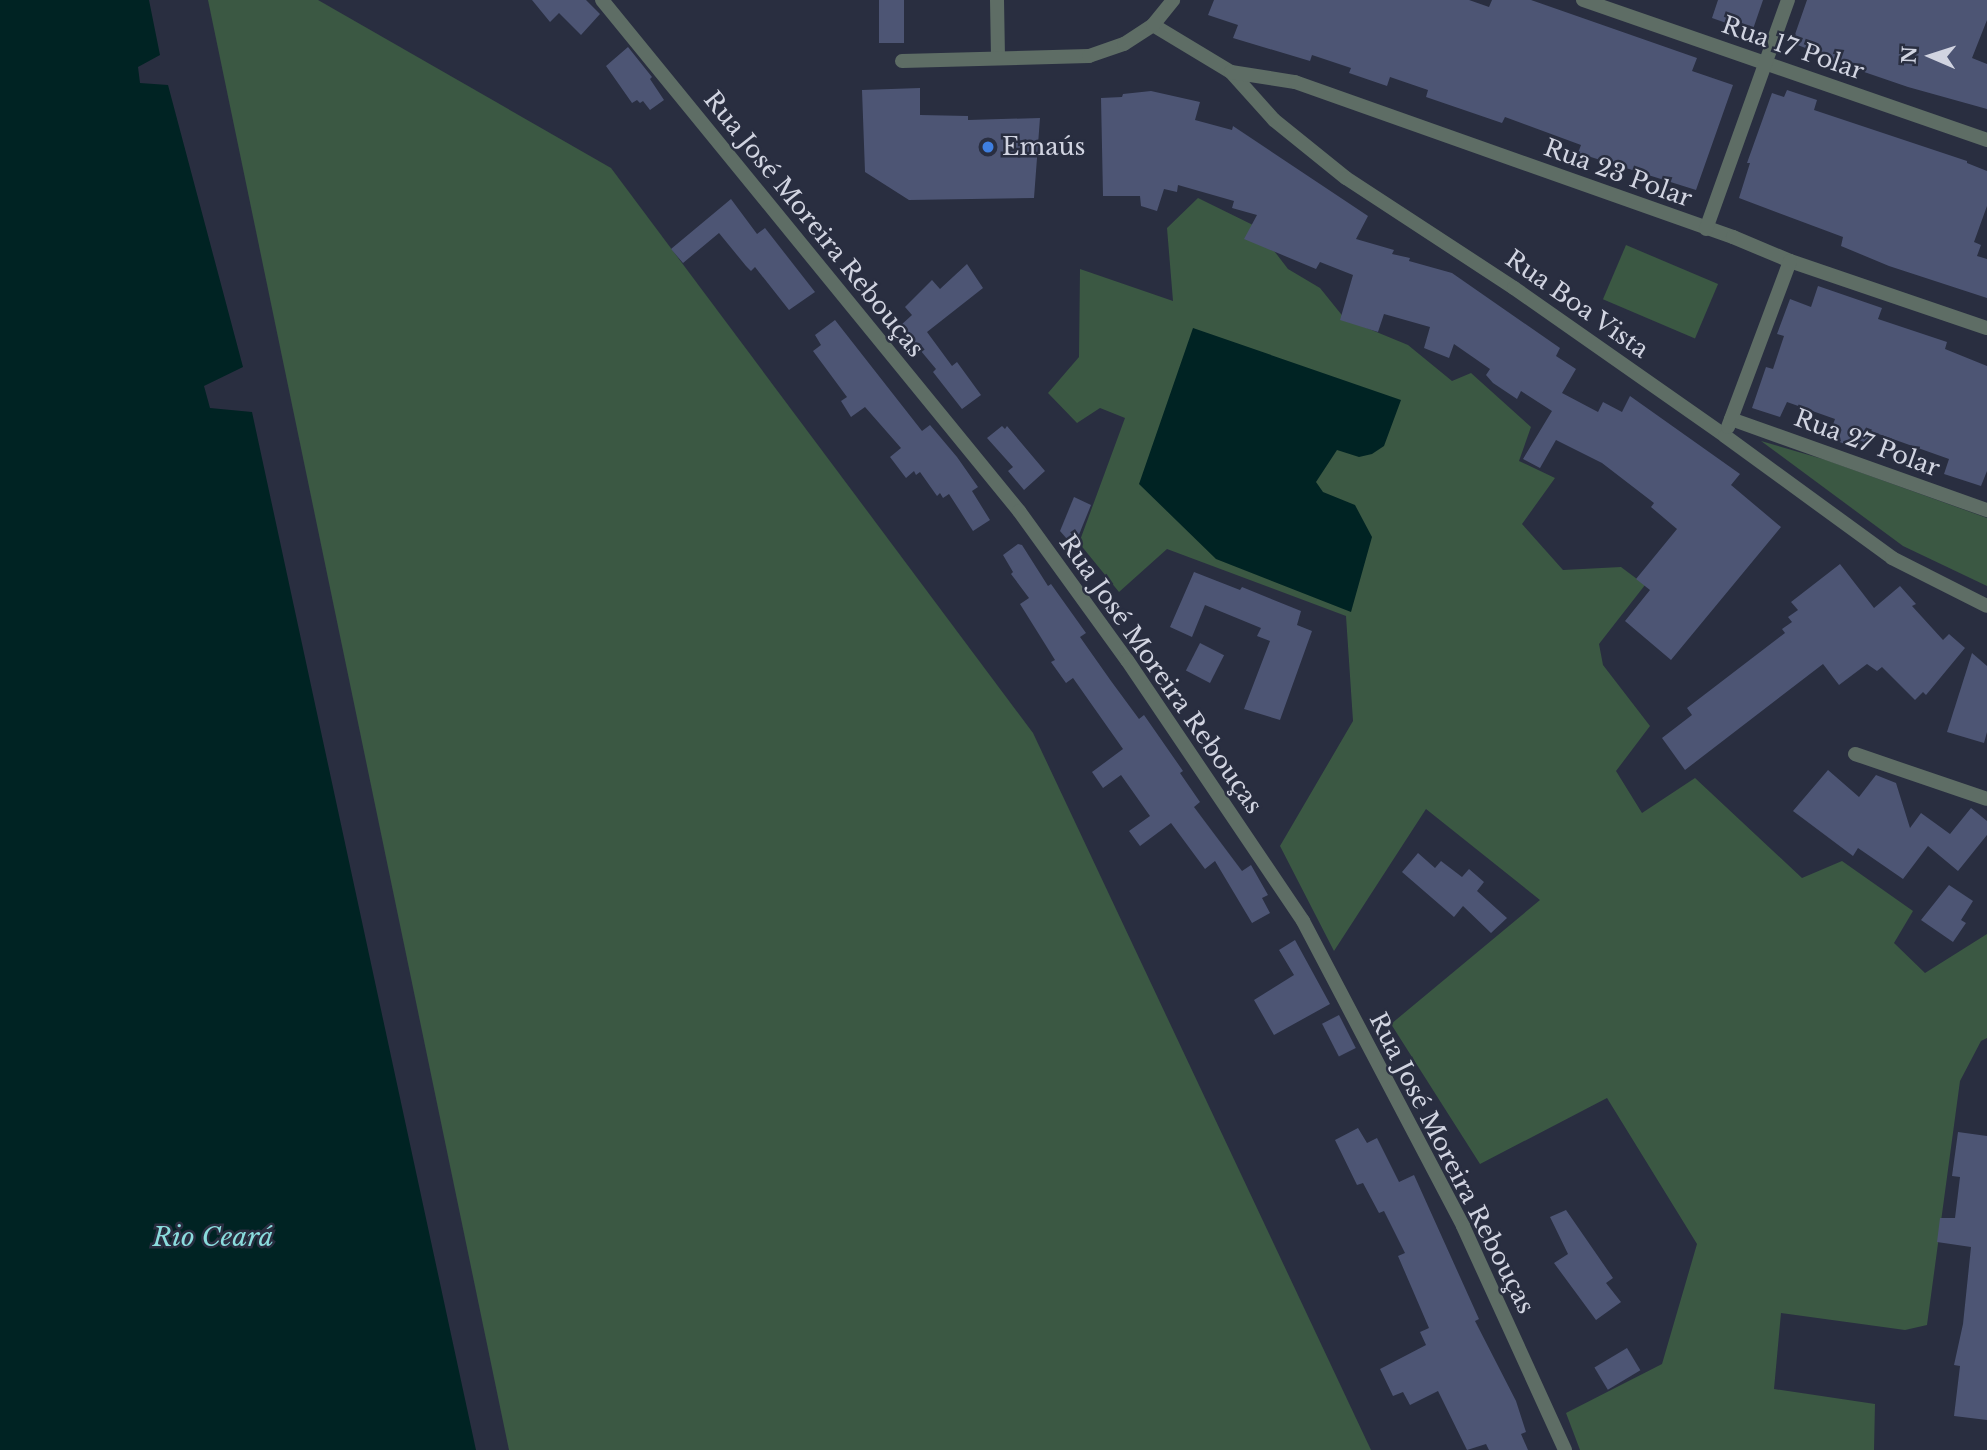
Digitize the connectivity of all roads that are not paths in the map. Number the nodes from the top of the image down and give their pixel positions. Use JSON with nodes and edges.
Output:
{"nodes":[{"id":1,"x":602,"y":0,"type":"edge"},
{"id":2,"x":997,"y":0,"type":"edge"},
{"id":3,"x":1173,"y":0,"type":"edge"},
{"id":4,"x":1583,"y":0,"type":"edge"},
{"id":5,"x":1788,"y":0,"type":"edge"},
{"id":6,"x":1153,"y":24,"type":"junction"},
{"id":7,"x":998,"y":58,"type":"junction"},
{"id":8,"x":902,"y":61,"type":"dead end"},
{"id":9,"x":1766,"y":62,"type":"junction"},
{"id":10,"x":1231,"y":72,"type":"junction"},
{"id":11,"x":1987,"y":140,"type":"edge"},
{"id":12,"x":1706,"y":229,"type":"junction"},
{"id":13,"x":1790,"y":261,"type":"junction"},
{"id":14,"x":1987,"y":328,"type":"edge"},
{"id":15,"x":1731,"y":419,"type":"junction"},
{"id":16,"x":1725,"y":436,"type":"junction"},
{"id":17,"x":1987,"y":510,"type":"edge"},
{"id":18,"x":1987,"y":606,"type":"edge"},
{"id":19,"x":1855,"y":754,"type":"dead end"},
{"id":20,"x":1987,"y":799,"type":"edge"},
{"id":21,"x":1564,"y":1450,"type":"edge"}],
"edges":[{"from":1,"to":21,"type":"street","name":"Rua José Moreira Rebouças"},
{"from":2,"to":7,"type":"street"},
{"from":3,"to":6,"type":"street"},
{"from":4,"to":9,"type":"street","name":"Rua 17 Polar"},
{"from":5,"to":9,"type":"street"},
{"from":6,"to":7,"type":"street"},
{"from":6,"to":10,"type":"street","name":"Rua Boa Vista"},
{"from":7,"to":8,"type":"street"},
{"from":9,"to":11,"type":"street","name":"Rua 17 Polar"},
{"from":9,"to":12,"type":"street"},
{"from":10,"to":12,"type":"street","name":"Rua 23 Polar"},
{"from":10,"to":16,"type":"street","name":"Rua Boa Vista"},
{"from":12,"to":13,"type":"street","name":"Rua 23 Polar"},
{"from":13,"to":14,"type":"street","name":"Rua 23 Polar"},
{"from":13,"to":15,"type":"street"},
{"from":15,"to":16,"type":"street"},
{"from":15,"to":17,"type":"street","name":"Rua 27 Polar"},
{"from":16,"to":18,"type":"street","name":"Rua Boa Vista"},
{"from":19,"to":20,"type":"street"}]}
